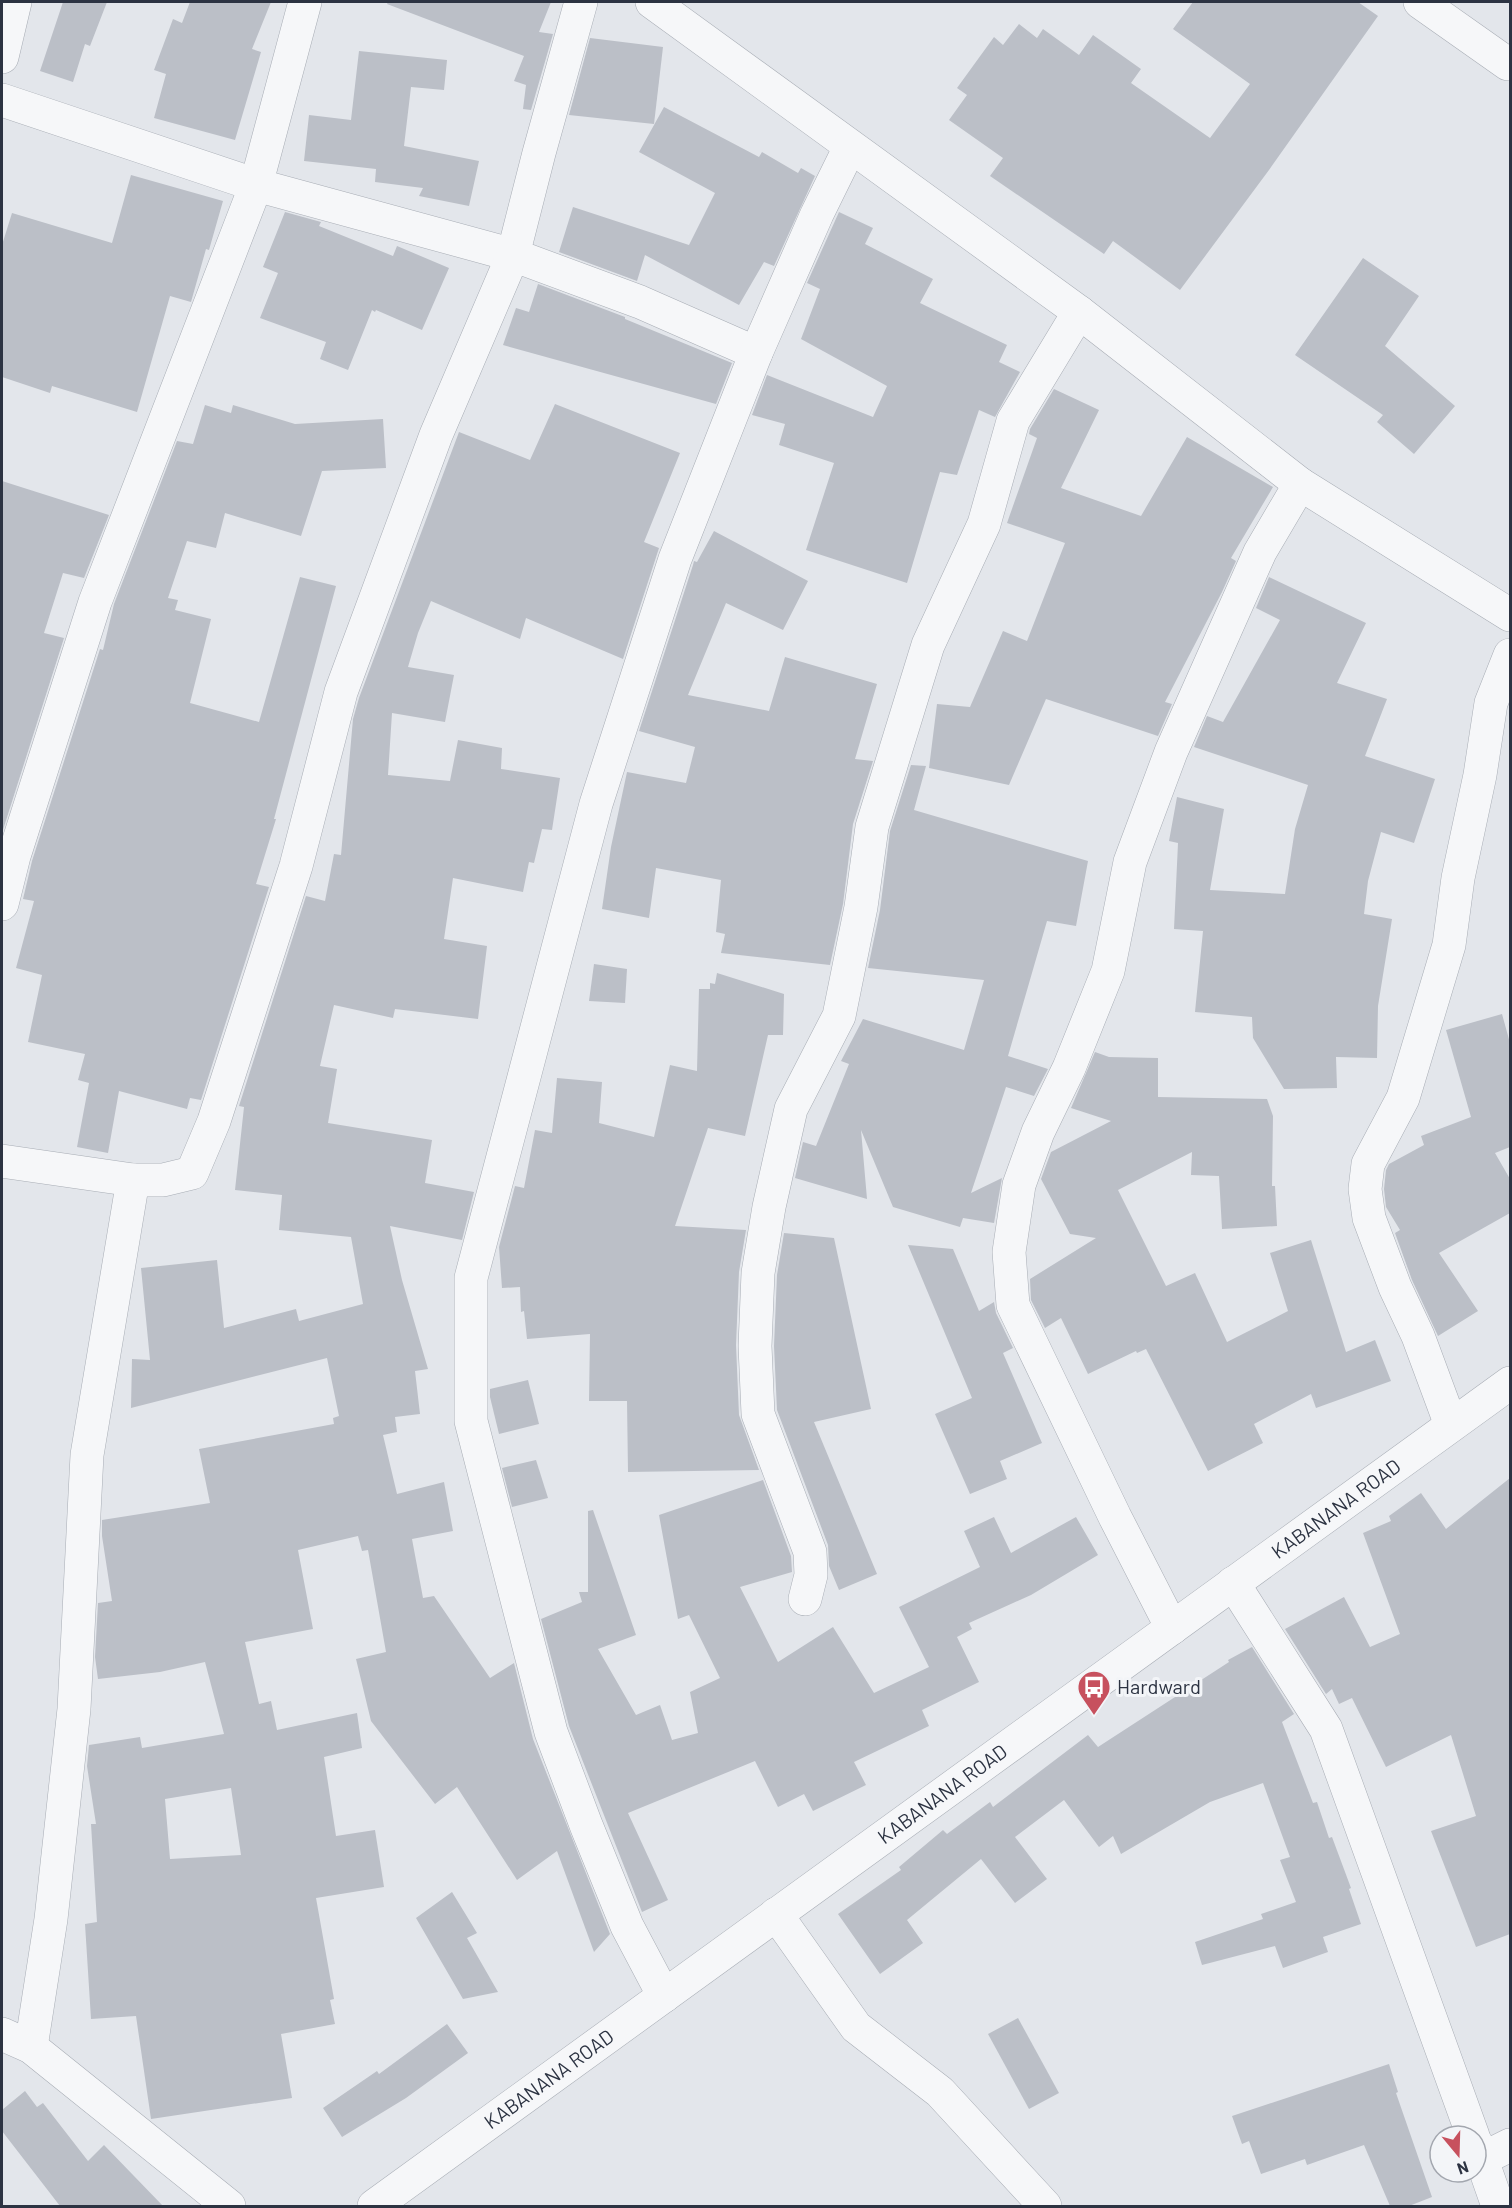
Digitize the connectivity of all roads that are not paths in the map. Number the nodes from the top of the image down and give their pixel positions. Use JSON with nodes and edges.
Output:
{"nodes":[{"id":1,"x":15,"y":2,"type":"edge"},
{"id":2,"x":305,"y":2,"type":"edge"},
{"id":3,"x":581,"y":2,"type":"edge"},
{"id":4,"x":652,"y":2,"type":"edge"},
{"id":5,"x":1420,"y":2,"type":"edge"},
{"id":6,"x":2,"y":57,"type":"edge"},
{"id":7,"x":1510,"y":64,"type":"edge"},
{"id":8,"x":2,"y":100,"type":"edge"},
{"id":9,"x":850,"y":147,"type":"junction"},
{"id":10,"x":256,"y":185,"type":"junction"},
{"id":11,"x":513,"y":255,"type":"junction"},
{"id":12,"x":1079,"y":312,"type":"junction"},
{"id":13,"x":756,"y":352,"type":"junction"},
{"id":14,"x":1300,"y":484,"type":"junction"},
{"id":15,"x":1510,"y":615,"type":"edge"},
{"id":16,"x":1510,"y":655,"type":"edge"},
{"id":17,"x":2,"y":904,"type":"edge"},
{"id":18,"x":2,"y":1161,"type":"edge"},
{"id":19,"x":133,"y":1180,"type":"junction"},
{"id":20,"x":1510,"y":1383,"type":"edge"},
{"id":21,"x":1451,"y":1425,"type":"junction"},
{"id":22,"x":1233,"y":1583,"type":"junction"},
{"id":23,"x":805,"y":1599,"type":"dead end"},
{"id":24,"x":1172,"y":1628,"type":"junction"},
{"id":25,"x":776,"y":1914,"type":"junction"},
{"id":26,"x":664,"y":1996,"type":"junction"},
{"id":27,"x":2,"y":2034,"type":"edge"},
{"id":28,"x":31,"y":2048,"type":"junction"},
{"id":29,"x":1477,"y":2124,"type":"edge"},
{"id":30,"x":1488,"y":2160,"type":"edge"},
{"id":31,"x":229,"y":2206,"type":"edge"},
{"id":32,"x":374,"y":2206,"type":"edge"},
{"id":33,"x":1045,"y":2206,"type":"edge"},
{"id":34,"x":1498,"y":2206,"type":"edge"}],
"edges":[{"from":1,"to":6,"type":"street"},
{"from":2,"to":10,"type":"street"},
{"from":3,"to":11,"type":"street"},
{"from":4,"to":9,"type":"street"},
{"from":5,"to":7,"type":"street"},
{"from":8,"to":10,"type":"street"},
{"from":9,"to":12,"type":"street"},
{"from":9,"to":13,"type":"street"},
{"from":10,"to":11,"type":"street"},
{"from":10,"to":17,"type":"street"},
{"from":11,"to":13,"type":"street"},
{"from":11,"to":19,"type":"street"},
{"from":12,"to":14,"type":"street"},
{"from":12,"to":23,"type":"street"},
{"from":13,"to":26,"type":"street"},
{"from":14,"to":15,"type":"street"},
{"from":14,"to":24,"type":"street"},
{"from":16,"to":21,"type":"street"},
{"from":18,"to":19,"type":"street"},
{"from":19,"to":28,"type":"street"},
{"from":20,"to":21,"type":"street","name":"KABANANA ROAD"},
{"from":21,"to":22,"type":"street","name":"KABANANA ROAD"},
{"from":22,"to":24,"type":"street","name":"KABANANA ROAD"},
{"from":22,"to":29,"type":"street"},
{"from":24,"to":25,"type":"street","name":"KABANANA ROAD"},
{"from":25,"to":26,"type":"street","name":"KABANANA ROAD"},
{"from":25,"to":33,"type":"street"},
{"from":26,"to":32,"type":"street","name":"KABANANA ROAD"},
{"from":27,"to":28,"type":"street"},
{"from":28,"to":31,"type":"street"},
{"from":30,"to":34,"type":"street"}]}
